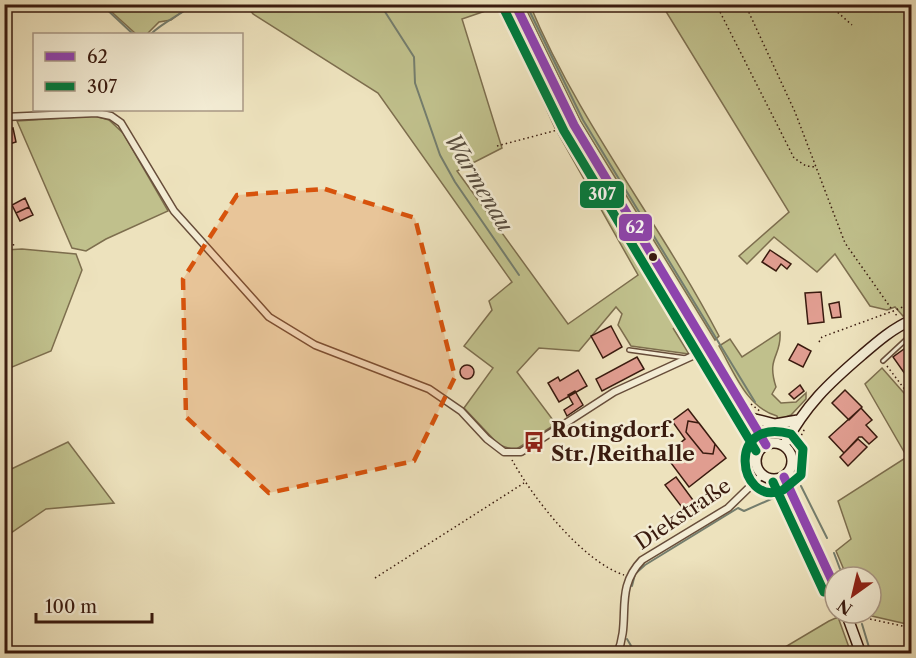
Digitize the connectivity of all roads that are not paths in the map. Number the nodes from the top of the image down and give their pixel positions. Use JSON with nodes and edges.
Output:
{"nodes":[{"id":1,"x":515,"y":4,"type":"edge"},
{"id":2,"x":4,"y":117,"type":"edge"},
{"id":3,"x":908,"y":322,"type":"edge"},
{"id":4,"x":912,"y":334,"type":"edge"},
{"id":5,"x":710,"y":348,"type":"junction"},
{"id":6,"x":629,"y":350,"type":"dead end"},
{"id":7,"x":691,"y":358,"type":"junction"},
{"id":8,"x":883,"y":361,"type":"road end"},
{"id":9,"x":751,"y":418,"type":"junction"},
{"id":10,"x":802,"y":423,"type":"junction"},
{"id":11,"x":766,"y":445,"type":"junction"},
{"id":12,"x":784,"y":445,"type":"junction"},
{"id":13,"x":762,"y":475,"type":"junction"},
{"id":14,"x":783,"y":477,"type":"junction"},
{"id":15,"x":825,"y":565,"type":"edge"},
{"id":16,"x":851,"y":625,"type":"edge"},
{"id":17,"x":617,"y":654,"type":"edge"},
{"id":18,"x":861,"y":654,"type":"edge"}],
"edges":[{"from":1,"to":5,"type":"main road"},
{"from":2,"to":7,"type":"street"},
{"from":3,"to":10,"type":"main road"},
{"from":4,"to":8,"type":"lane"},
{"from":5,"to":7,"type":"street"},
{"from":5,"to":9,"type":"main road"},
{"from":6,"to":7,"type":"lane"},
{"from":9,"to":10,"type":"main road"},
{"from":9,"to":11,"type":"main road"},
{"from":10,"to":12,"type":"main road"},
{"from":11,"to":12,"type":"main road"},
{"from":11,"to":13,"type":"main road"},
{"from":12,"to":14,"type":"main road"},
{"from":13,"to":14,"type":"main road"},
{"from":13,"to":17,"type":"street","name":"Diekstraße"},
{"from":14,"to":15,"type":"main road"},
{"from":16,"to":18,"type":"main road"}]}
